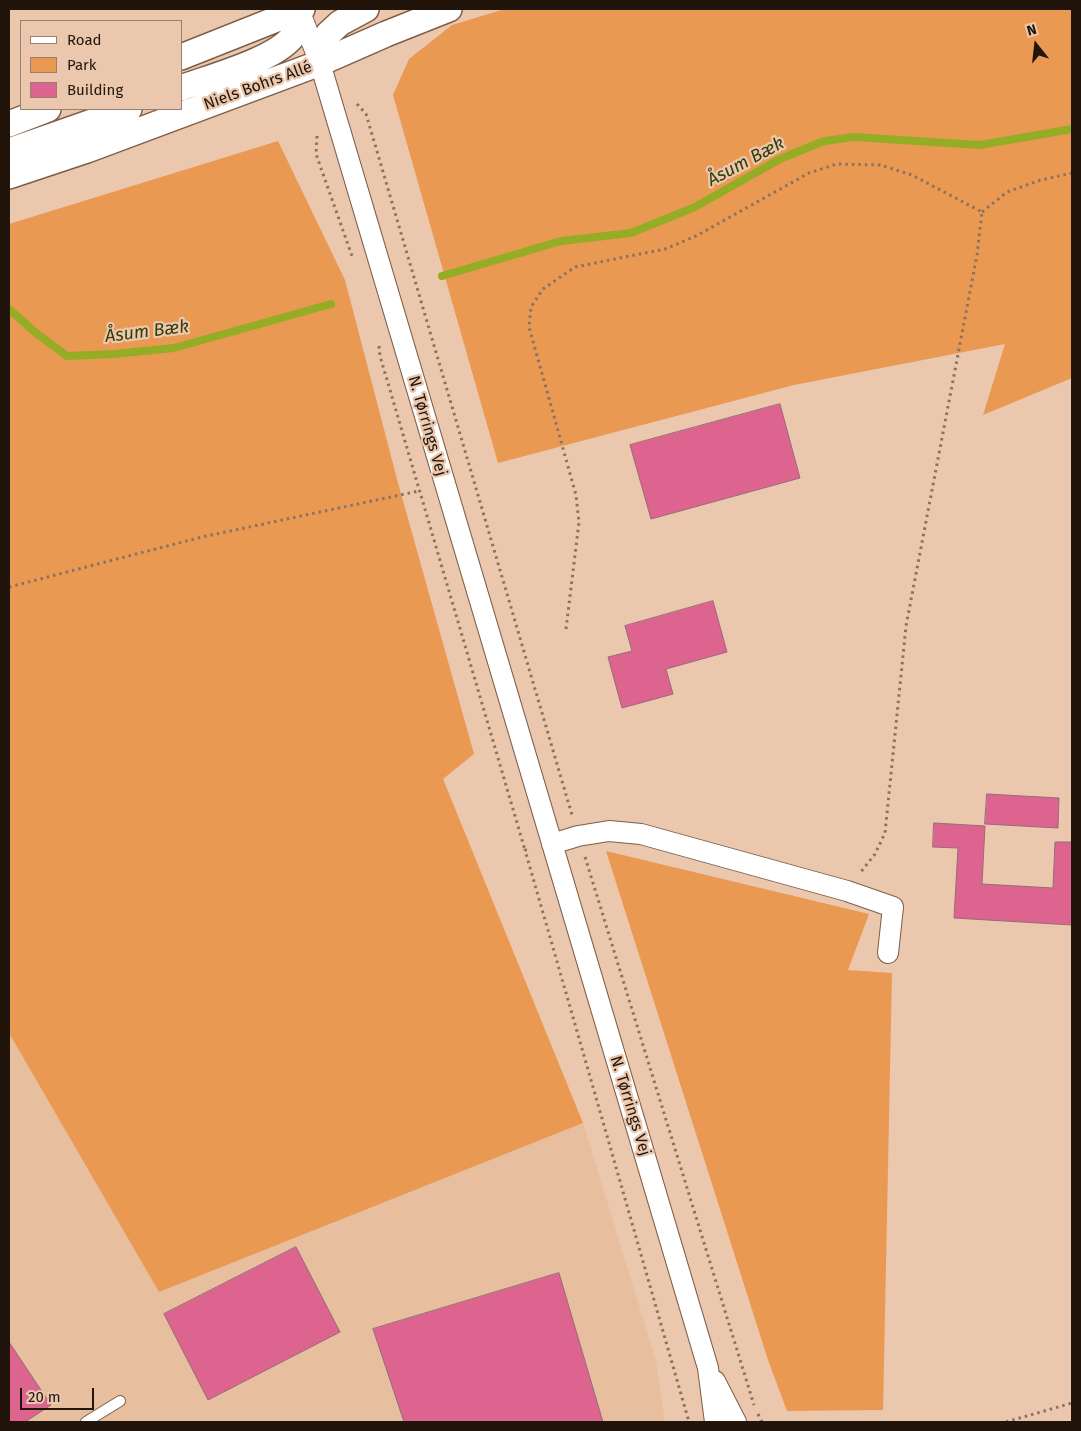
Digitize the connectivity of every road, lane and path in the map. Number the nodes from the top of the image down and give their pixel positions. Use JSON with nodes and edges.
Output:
{"nodes":[{"id":1,"x":299,"y":9,"type":"edge"},
{"id":2,"x":366,"y":9,"type":"edge"},
{"id":3,"x":449,"y":9,"type":"edge"},
{"id":4,"x":182,"y":57,"type":"edge"},
{"id":5,"x":320,"y":63,"type":"junction"},
{"id":6,"x":182,"y":88,"type":"edge"},
{"id":7,"x":353,"y":100,"type":"dead end"},
{"id":8,"x":45,"y":110,"type":"edge"},
{"id":9,"x":126,"y":110,"type":"edge"},
{"id":10,"x":9,"y":124,"type":"edge"},
{"id":11,"x":317,"y":127,"type":"dead end"},
{"id":12,"x":9,"y":151,"type":"edge"},
{"id":13,"x":1072,"y":173,"type":"edge"},
{"id":14,"x":9,"y":176,"type":"edge"},
{"id":15,"x":982,"y":212,"type":"junction"},
{"id":16,"x":355,"y":264,"type":"dead end"},
{"id":17,"x":378,"y":338,"type":"dead end"},
{"id":18,"x":445,"y":486,"type":"junction"},
{"id":19,"x":418,"y":491,"type":"junction"},
{"id":20,"x":9,"y":588,"type":"edge"},
{"id":21,"x":566,"y":629,"type":"dead end"},
{"id":22,"x":578,"y":836,"type":"junction"},
{"id":23,"x":552,"y":844,"type":"junction"},
{"id":24,"x":525,"y":850,"type":"junction"},
{"id":25,"x":847,"y":891,"type":"junction"},
{"id":26,"x":888,"y":953,"type":"dead end"},
{"id":27,"x":708,"y":1368,"type":"junction"},
{"id":28,"x":120,"y":1401,"type":"dead end"},
{"id":29,"x":1072,"y":1403,"type":"edge"},
{"id":30,"x":754,"y":1406,"type":"dead end"},
{"id":31,"x":86,"y":1422,"type":"edge"},
{"id":32,"x":690,"y":1422,"type":"edge"},
{"id":33,"x":715,"y":1422,"type":"edge"},
{"id":34,"x":736,"y":1422,"type":"edge"},
{"id":35,"x":1006,"y":1422,"type":"edge"}],
"edges":[{"from":1,"to":4,"type":"street"},
{"from":1,"to":5,"type":"street","name":"N. Tørrings Vej"},
{"from":1,"to":6,"type":"street"},
{"from":2,"to":5,"type":"street"},
{"from":3,"to":5,"type":"street","name":"Niels Bohrs Allé"},
{"from":5,"to":14,"type":"street","name":"Niels Bohrs Allé"},
{"from":5,"to":18,"type":"street","name":"N. Tørrings Vej"},
{"from":7,"to":22,"type":"path"},
{"from":8,"to":10,"type":"street"},
{"from":9,"to":12,"type":"street"},
{"from":11,"to":16,"type":"path"},
{"from":13,"to":15,"type":"path"},
{"from":15,"to":21,"type":"path"},
{"from":15,"to":25,"type":"path"},
{"from":17,"to":19,"type":"path"},
{"from":18,"to":19,"type":"path"},
{"from":18,"to":23,"type":"street","name":"N. Tørrings Vej"},
{"from":19,"to":20,"type":"path"},
{"from":19,"to":24,"type":"path"},
{"from":22,"to":23,"type":"street"},
{"from":22,"to":25,"type":"street"},
{"from":22,"to":30,"type":"path"},
{"from":23,"to":24,"type":"path"},
{"from":23,"to":27,"type":"street","name":"N. Tørrings Vej"},
{"from":24,"to":32,"type":"path"},
{"from":25,"to":26,"type":"street"},
{"from":27,"to":33,"type":"street","name":"N. Tørrings Vej"},
{"from":27,"to":34,"type":"street","name":"N. Tørrings Vej"},
{"from":28,"to":31,"type":"lane"},
{"from":29,"to":35,"type":"path"}]}
